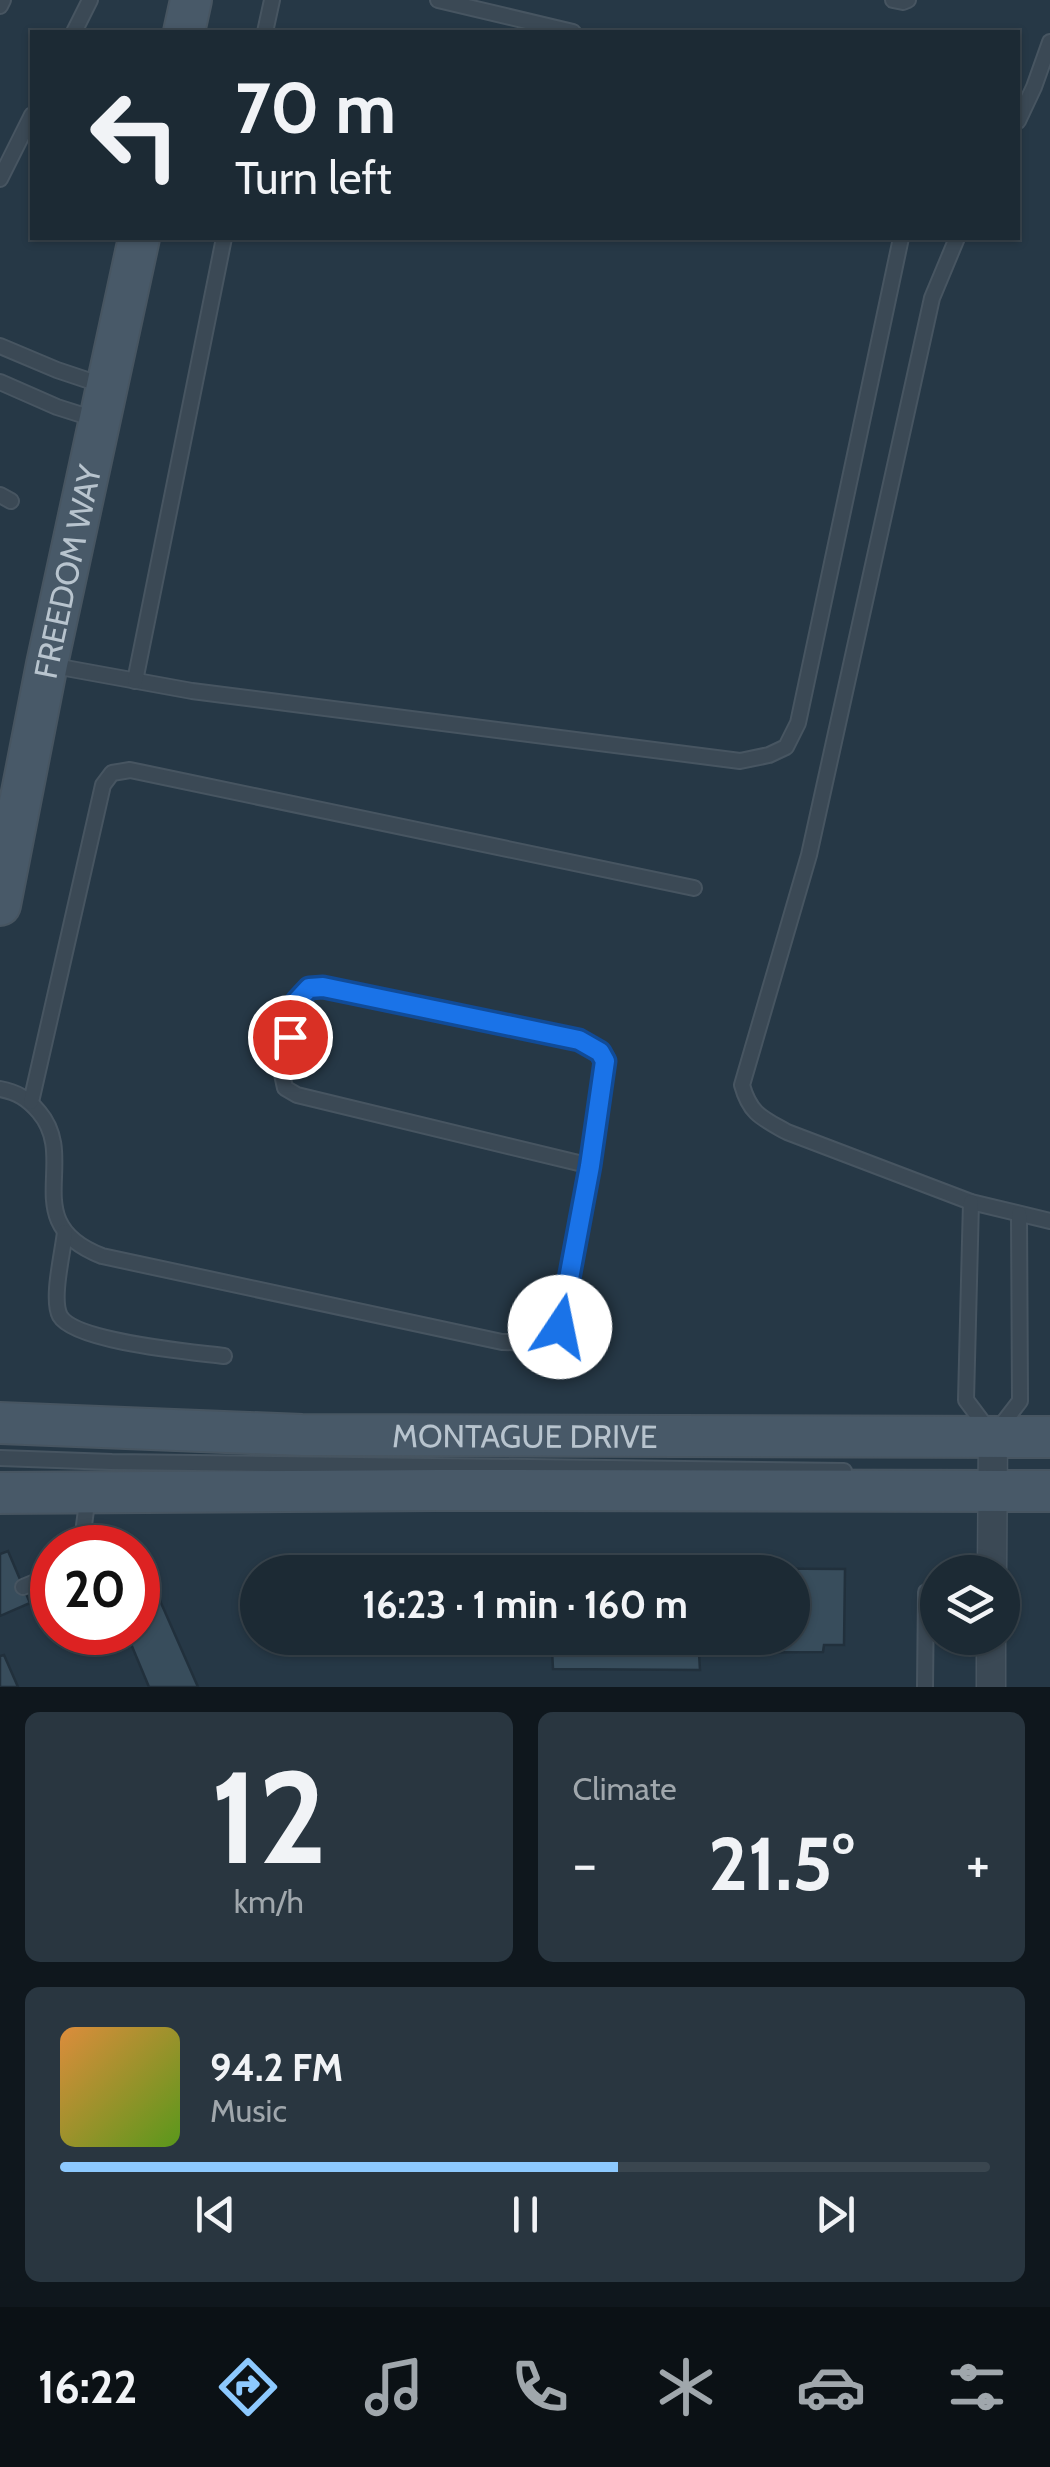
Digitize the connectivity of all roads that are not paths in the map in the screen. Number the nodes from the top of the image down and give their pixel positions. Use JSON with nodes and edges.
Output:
{"nodes":[{"id":1,"x":90,"y":0,"type":"edge"},
{"id":2,"x":191,"y":0,"type":"edge"},
{"id":3,"x":272,"y":0,"type":"edge"},
{"id":4,"x":438,"y":0,"type":"edge"},
{"id":5,"x":893,"y":0,"type":"edge"},
{"id":6,"x":908,"y":0,"type":"edge"},
{"id":7,"x":75,"y":30,"type":"edge"},
{"id":8,"x":184,"y":30,"type":"edge"},
{"id":9,"x":265,"y":30,"type":"edge"},
{"id":10,"x":564,"y":30,"type":"edge"},
{"id":11,"x":1050,"y":42,"type":"edge"},
{"id":12,"x":1020,"y":117,"type":"edge"},
{"id":13,"x":30,"y":118,"type":"edge"},
{"id":14,"x":0,"y":180,"type":"edge"},
{"id":15,"x":139,"y":240,"type":"edge"},
{"id":16,"x":224,"y":240,"type":"edge"},
{"id":17,"x":901,"y":240,"type":"edge"},
{"id":18,"x":956,"y":240,"type":"edge"},
{"id":19,"x":0,"y":346,"type":"edge"},
{"id":20,"x":0,"y":382,"type":"edge"},
{"id":21,"x":102,"y":403,"type":"junction"},
{"id":22,"x":48,"y":664,"type":"junction"},
{"id":23,"x":135,"y":681,"type":"junction"},
{"id":24,"x":694,"y":888,"type":"dead end"},
{"id":25,"x":0,"y":905,"type":"edge"},
{"id":26,"x":0,"y":1090,"type":"edge"},
{"id":27,"x":31,"y":1102,"type":"junction"},
{"id":28,"x":590,"y":1166,"type":"junction"},
{"id":29,"x":971,"y":1202,"type":"junction"},
{"id":30,"x":1019,"y":1214,"type":"junction"},
{"id":31,"x":1050,"y":1221,"type":"edge"},
{"id":32,"x":65,"y":1232,"type":"junction"},
{"id":33,"x":224,"y":1356,"type":"dead end"},
{"id":34,"x":0,"y":1423,"type":"edge"},
{"id":35,"x":993,"y":1436,"type":"junction"},
{"id":36,"x":1050,"y":1438,"type":"edge"},
{"id":37,"x":0,"y":1458,"type":"edge"},
{"id":38,"x":864,"y":1471,"type":"dead end"},
{"id":39,"x":941,"y":1476,"type":"dead end"},
{"id":40,"x":992,"y":1490,"type":"junction"},
{"id":41,"x":1050,"y":1492,"type":"edge"},
{"id":42,"x":0,"y":1493,"type":"edge"},
{"id":43,"x":88,"y":1494,"type":"junction"},
{"id":44,"x":85,"y":1525,"type":"edge"},
{"id":45,"x":992,"y":1555,"type":"edge"},
{"id":46,"x":30,"y":1584,"type":"edge"},
{"id":47,"x":23,"y":1587,"type":"dead end"},
{"id":48,"x":925,"y":1655,"type":"edge"},
{"id":49,"x":993,"y":1655,"type":"edge"},
{"id":50,"x":997,"y":1680,"type":"edge"},
{"id":51,"x":925,"y":1687,"type":"edge"}],
"edges":[{"from":1,"to":7,"type":"lane"},
{"from":2,"to":8,"type":"main road"},
{"from":3,"to":9,"type":"lane"},
{"from":4,"to":10,"type":"lane"},
{"from":5,"to":6,"type":"lane"},
{"from":11,"to":12,"type":"lane"},
{"from":13,"to":14,"type":"lane"},
{"from":15,"to":21,"type":"main road","name":"FREEDOM WAY"},
{"from":16,"to":23,"type":"lane"},
{"from":17,"to":23,"type":"lane"},
{"from":18,"to":29,"type":"lane"},
{"from":19,"to":21,"type":"lane"},
{"from":20,"to":21,"type":"lane"},
{"from":21,"to":22,"type":"main road","name":"FREEDOM WAY"},
{"from":22,"to":23,"type":"lane"},
{"from":22,"to":25,"type":"main road","name":"FREEDOM WAY"},
{"from":24,"to":27,"type":"lane"},
{"from":26,"to":27,"type":"lane"},
{"from":27,"to":32,"type":"lane"},
{"from":28,"to":28,"type":"lane"},
{"from":28,"to":32,"type":"lane"},
{"from":29,"to":30,"type":"lane"},
{"from":29,"to":35,"type":"lane"},
{"from":30,"to":31,"type":"lane"},
{"from":30,"to":35,"type":"lane"},
{"from":32,"to":33,"type":"lane"},
{"from":34,"to":35,"type":"main road","name":"MONTAGUE DRIVE"},
{"from":35,"to":36,"type":"main road","name":"MONTAGUE DRIVE"},
{"from":35,"to":40,"type":"street"},
{"from":37,"to":38,"type":"lane"},
{"from":39,"to":40,"type":"lane"},
{"from":40,"to":41,"type":"main road","name":"MONTAGUE DRIVE"},
{"from":40,"to":43,"type":"main road","name":"MONTAGUE DRIVE"},
{"from":40,"to":45,"type":"street"},
{"from":42,"to":43,"type":"main road","name":"MONTAGUE DRIVE"},
{"from":43,"to":44,"type":"lane"},
{"from":46,"to":47,"type":"lane"},
{"from":48,"to":51,"type":"lane"},
{"from":49,"to":50,"type":"street"}]}
